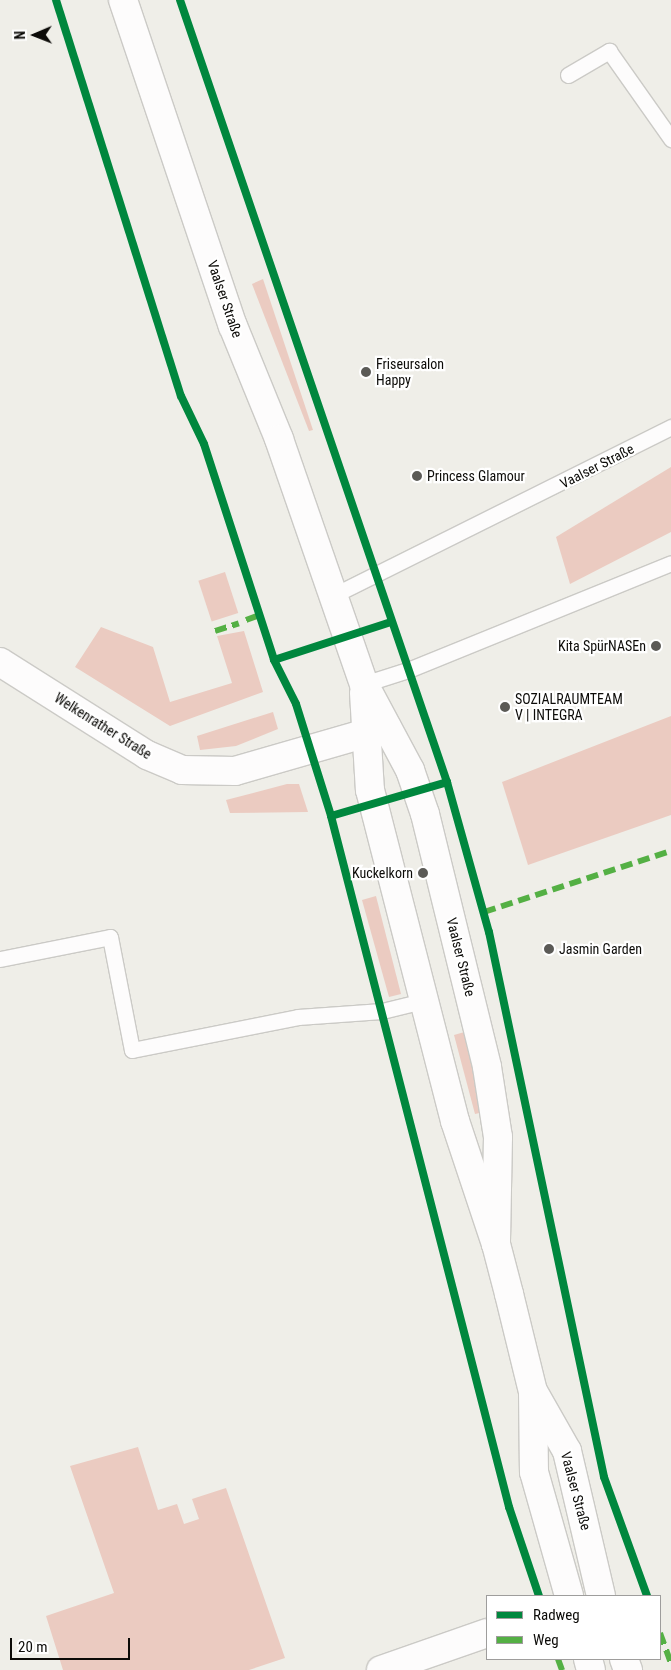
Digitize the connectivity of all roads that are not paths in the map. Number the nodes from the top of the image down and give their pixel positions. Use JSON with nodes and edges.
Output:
{"nodes":[{"id":1,"x":123,"y":0,"type":"edge"},
{"id":2,"x":568,"y":74,"type":"dead end"},
{"id":3,"x":671,"y":139,"type":"edge"},
{"id":4,"x":671,"y":427,"type":"edge"},
{"id":5,"x":671,"y":563,"type":"edge"},
{"id":6,"x":334,"y":595,"type":"junction"},
{"id":7,"x":0,"y":662,"type":"edge"},
{"id":8,"x":364,"y":684,"type":"junction"},
{"id":9,"x":377,"y":730,"type":"junction"},
{"id":10,"x":0,"y":959,"type":"edge"},
{"id":11,"x":423,"y":1001,"type":"junction"},
{"id":12,"x":496,"y":1244,"type":"junction"},
{"id":13,"x":533,"y":1392,"type":"junction"},
{"id":14,"x":569,"y":1595,"type":"edge"},
{"id":15,"x":600,"y":1595,"type":"edge"},
{"id":16,"x":486,"y":1633,"type":"edge"},
{"id":17,"x":381,"y":1670,"type":"edge"}],
"edges":[{"from":1,"to":6,"type":"main road","name":"Vaalser Straße"},
{"from":2,"to":3,"type":"lane"},
{"from":4,"to":6,"type":"lane","name":"Vaalser Straße"},
{"from":5,"to":8,"type":"lane"},
{"from":6,"to":8,"type":"main road","name":"Vaalser Straße"},
{"from":7,"to":9,"type":"main road","name":"Welkenrather Straße"},
{"from":8,"to":9,"type":"main road","name":"Vaalser Straße"},
{"from":9,"to":11,"type":"main road","name":"Vaalser Straße"},
{"from":9,"to":12,"type":"main road","name":"Vaalser Straße"},
{"from":10,"to":11,"type":"lane"},
{"from":11,"to":12,"type":"main road","name":"Vaalser Straße"},
{"from":12,"to":13,"type":"main road","name":"Vaalser Straße"},
{"from":13,"to":14,"type":"main road","name":"Vaalser Straße"},
{"from":13,"to":15,"type":"main road","name":"Vaalser Straße"},
{"from":16,"to":17,"type":"main road"}]}
